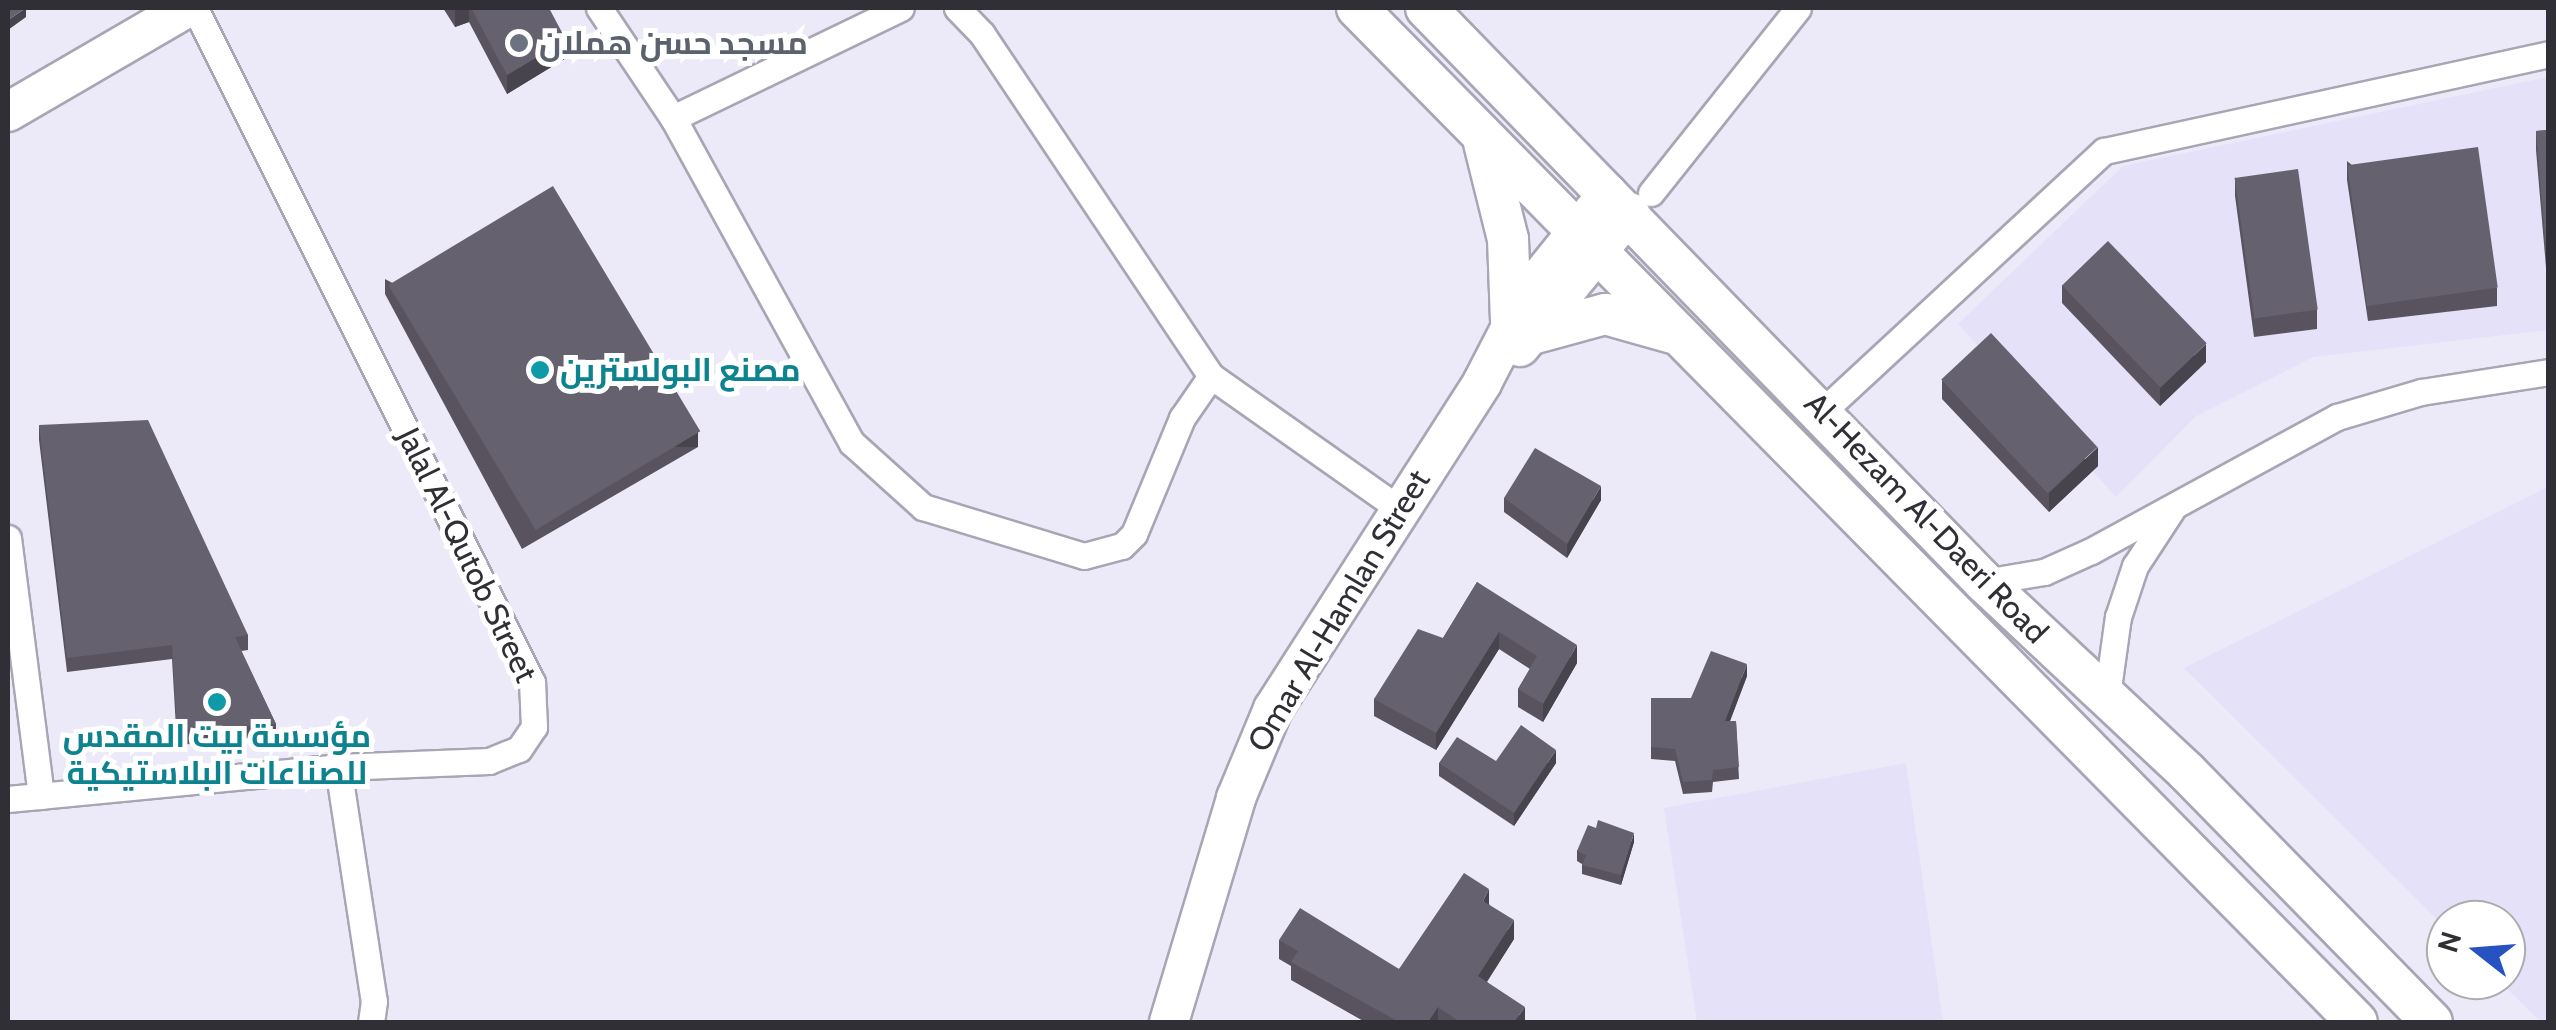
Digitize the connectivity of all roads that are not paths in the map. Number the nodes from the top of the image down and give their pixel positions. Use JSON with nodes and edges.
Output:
{"nodes":[{"id":1,"x":191,"y":8,"type":"edge"},
{"id":2,"x":600,"y":8,"type":"edge"},
{"id":3,"x":901,"y":8,"type":"edge"},
{"id":4,"x":957,"y":8,"type":"edge"},
{"id":5,"x":1356,"y":8,"type":"edge"},
{"id":6,"x":1426,"y":8,"type":"edge"},
{"id":7,"x":1798,"y":8,"type":"edge"},
{"id":8,"x":2548,"y":54,"type":"edge"},
{"id":9,"x":8,"y":112,"type":"edge"},
{"id":10,"x":673,"y":118,"type":"junction"},
{"id":11,"x":1481,"y":135,"type":"junction"},
{"id":12,"x":1630,"y":199,"type":"junction"},
{"id":13,"x":1585,"y":240,"type":"junction"},
{"id":14,"x":1521,"y":328,"type":"junction"},
{"id":15,"x":1678,"y":335,"type":"junction"},
{"id":16,"x":2548,"y":372,"type":"edge"},
{"id":17,"x":1211,"y":376,"type":"junction"},
{"id":18,"x":1824,"y":411,"type":"junction"},
{"id":19,"x":1397,"y":506,"type":"junction"},
{"id":20,"x":2170,"y":511,"type":"junction"},
{"id":21,"x":8,"y":538,"type":"edge"},
{"id":22,"x":1984,"y":582,"type":"junction"},
{"id":23,"x":2106,"y":703,"type":"junction"},
{"id":24,"x":338,"y":767,"type":"junction"},
{"id":25,"x":41,"y":796,"type":"junction"},
{"id":26,"x":8,"y":800,"type":"edge"},
{"id":27,"x":371,"y":1022,"type":"edge"},
{"id":28,"x":1168,"y":1022,"type":"edge"},
{"id":29,"x":2357,"y":1022,"type":"edge"},
{"id":30,"x":2432,"y":1022,"type":"edge"}],
"edges":[{"from":1,"to":9,"type":"street"},
{"from":1,"to":24,"type":"street","name":"Jalal Al-Qutob Street"},
{"from":2,"to":10,"type":"street"},
{"from":3,"to":10,"type":"street"},
{"from":4,"to":17,"type":"street"},
{"from":5,"to":11,"type":"main road","name":"Al-Hezam Al-Daeri Road"},
{"from":6,"to":12,"type":"main road","name":"Al-Hezam Al-Daeri Road"},
{"from":7,"to":12,"type":"street"},
{"from":8,"to":18,"type":"street"},
{"from":10,"to":17,"type":"street"},
{"from":11,"to":13,"type":"main road","name":"Al-Hezam Al-Daeri Road"},
{"from":11,"to":14,"type":"main road"},
{"from":12,"to":13,"type":"street","name":"Omar Al-Hamlan Street"},
{"from":12,"to":18,"type":"main road","name":"Al-Hezam Al-Daeri Road"},
{"from":13,"to":14,"type":"street","name":"Omar Al-Hamlan Street"},
{"from":13,"to":15,"type":"main road","name":"Al-Hezam Al-Daeri Road"},
{"from":14,"to":15,"type":"main road"},
{"from":14,"to":19,"type":"street","name":"Omar Al-Hamlan Street"},
{"from":15,"to":29,"type":"main road","name":"Al-Hezam Al-Daeri Road"},
{"from":16,"to":20,"type":"street"},
{"from":17,"to":19,"type":"street"},
{"from":18,"to":22,"type":"main road","name":"Al-Hezam Al-Daeri Road"},
{"from":19,"to":28,"type":"street","name":"Omar Al-Hamlan Street"},
{"from":20,"to":22,"type":"street"},
{"from":20,"to":23,"type":"street"},
{"from":21,"to":25,"type":"street"},
{"from":22,"to":23,"type":"main road","name":"Al-Hezam Al-Daeri Road"},
{"from":23,"to":30,"type":"main road","name":"Al-Hezam Al-Daeri Road"},
{"from":24,"to":25,"type":"street","name":"Jalal Al-Qutob Street"},
{"from":24,"to":27,"type":"street"},
{"from":25,"to":26,"type":"street","name":"Jalal Al-Qutob Street"}]}
